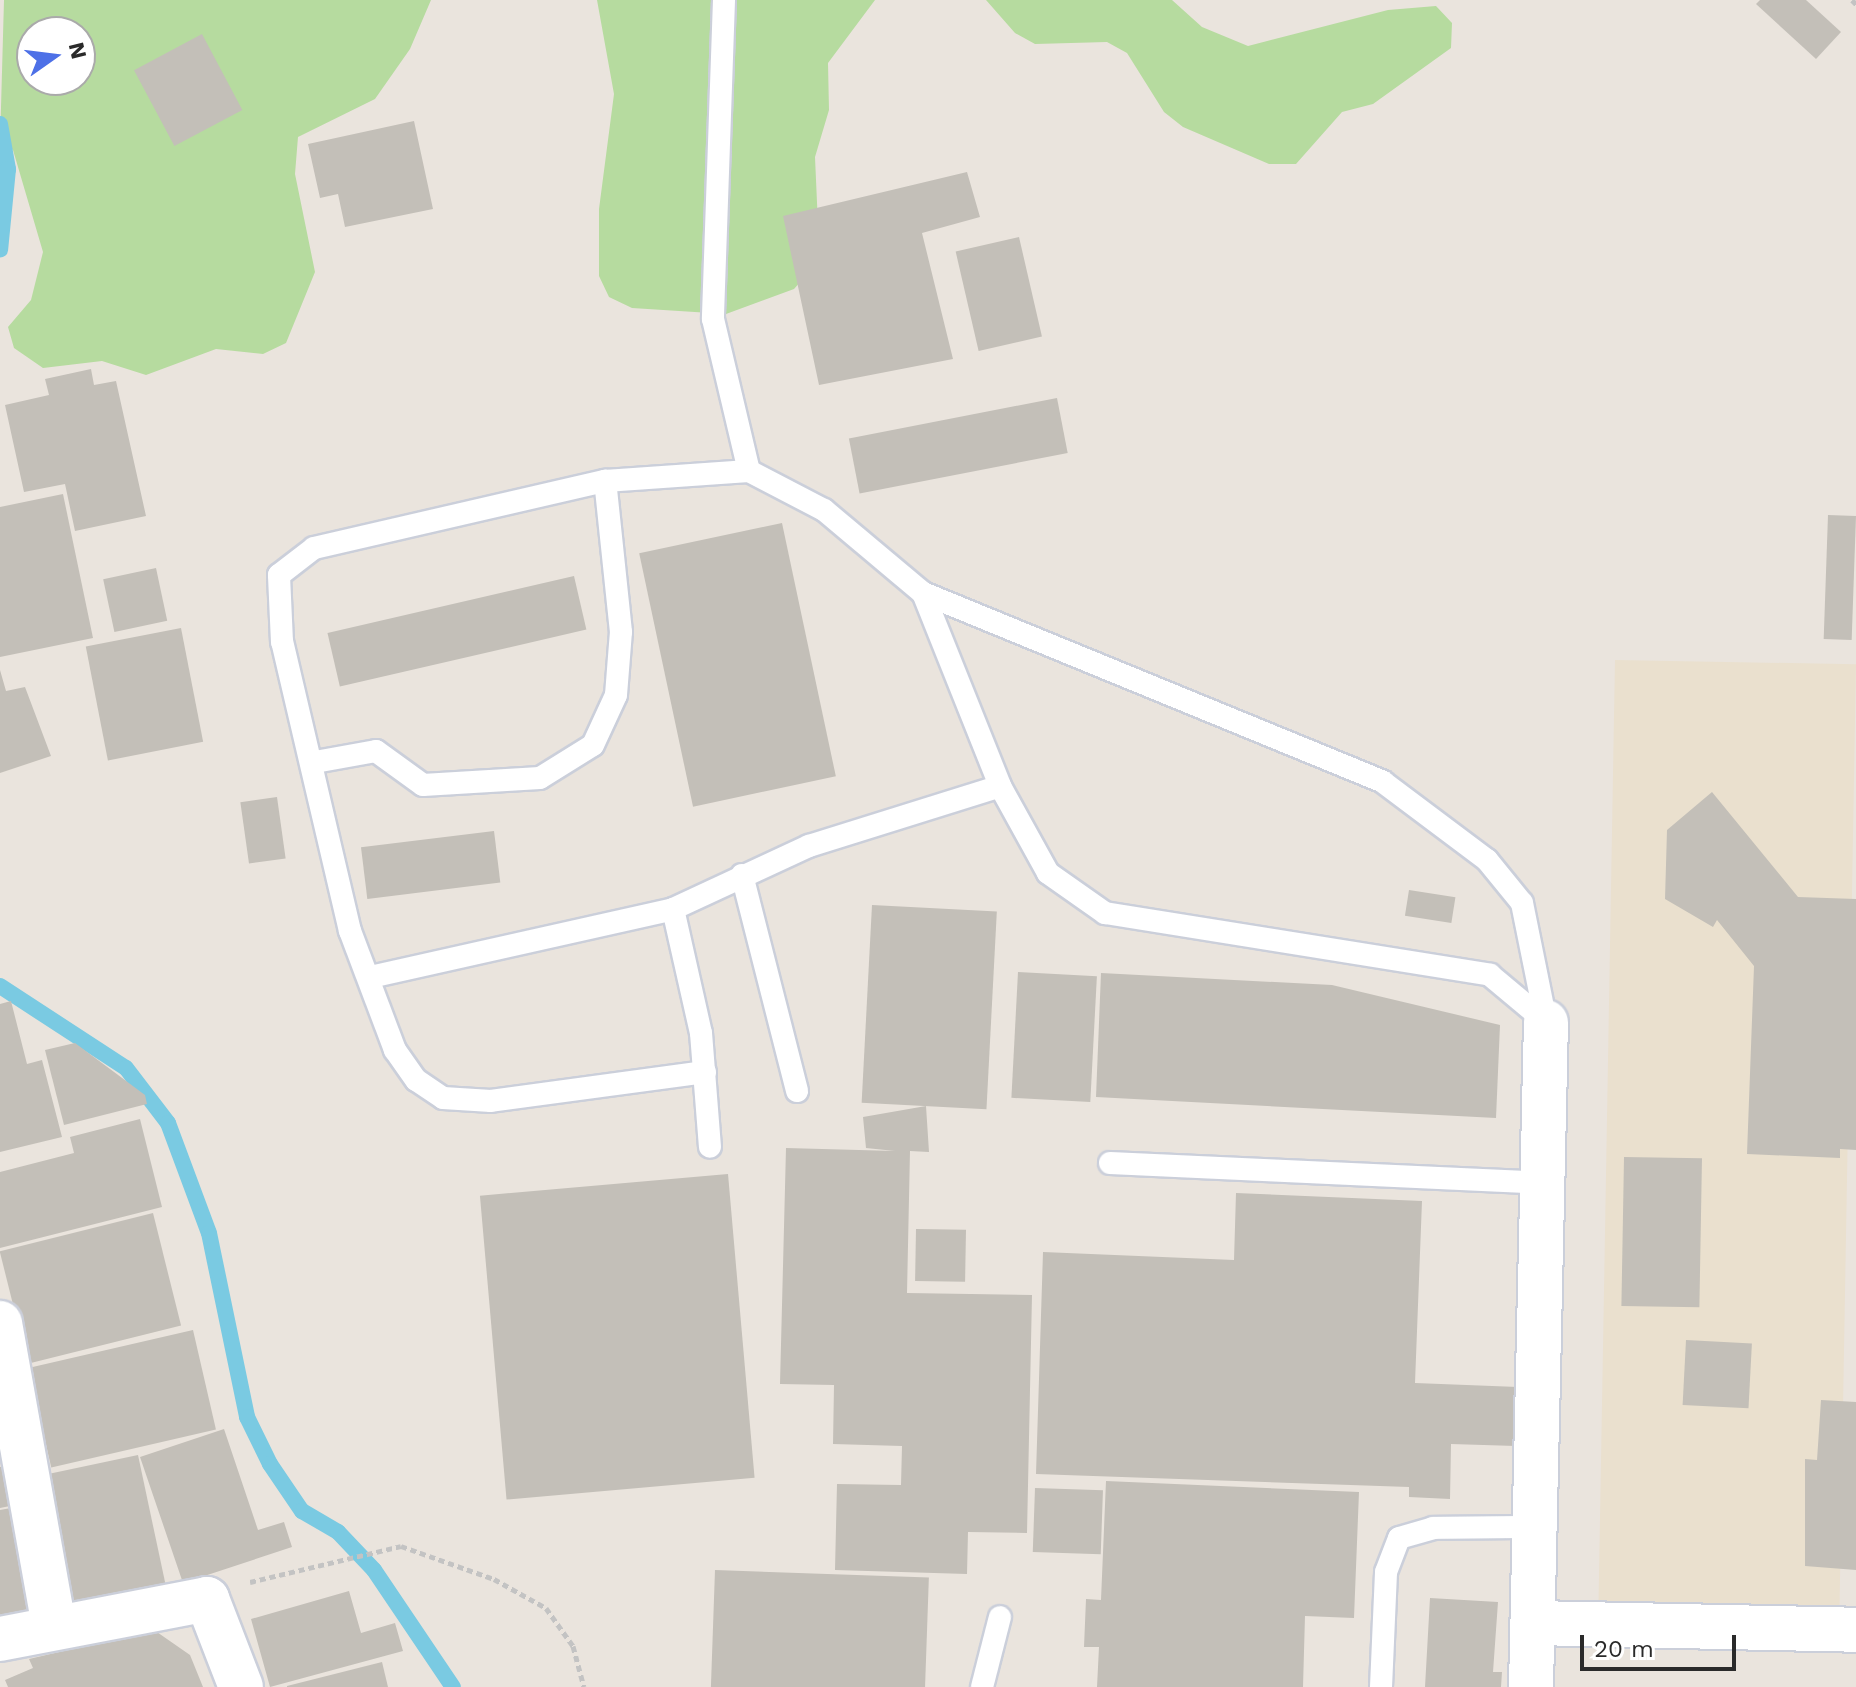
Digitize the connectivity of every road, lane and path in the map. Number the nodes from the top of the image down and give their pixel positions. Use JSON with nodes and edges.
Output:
{"nodes":[{"id":1,"x":724,"y":0,"type":"edge"},
{"id":2,"x":749,"y":471,"type":"junction"},
{"id":3,"x":605,"y":481,"type":"junction"},
{"id":4,"x":923,"y":593,"type":"junction"},
{"id":5,"x":315,"y":762,"type":"junction"},
{"id":6,"x":1000,"y":786,"type":"junction"},
{"id":7,"x":742,"y":875,"type":"junction"},
{"id":8,"x":673,"y":909,"type":"junction"},
{"id":9,"x":370,"y":977,"type":"junction"},
{"id":10,"x":1546,"y":1022,"type":"junction"},
{"id":11,"x":705,"y":1072,"type":"junction"},
{"id":12,"x":797,"y":1091,"type":"dead end"},
{"id":13,"x":710,"y":1147,"type":"dead end"},
{"id":14,"x":1110,"y":1163,"type":"dead end"},
{"id":15,"x":1543,"y":1183,"type":"junction"},
{"id":16,"x":0,"y":1323,"type":"edge"},
{"id":17,"x":1536,"y":1527,"type":"junction"},
{"id":18,"x":207,"y":1599,"type":"junction"},
{"id":19,"x":1000,"y":1617,"type":"dead end"},
{"id":20,"x":1533,"y":1623,"type":"junction"},
{"id":21,"x":54,"y":1626,"type":"junction"},
{"id":22,"x":1856,"y":1630,"type":"edge"},
{"id":23,"x":0,"y":1639,"type":"edge"},
{"id":24,"x":238,"y":1685,"type":"edge"},
{"id":25,"x":584,"y":1687,"type":"edge"},
{"id":26,"x":982,"y":1687,"type":"edge"},
{"id":27,"x":1381,"y":1687,"type":"edge"},
{"id":28,"x":1531,"y":1687,"type":"edge"}],
"edges":[{"from":1,"to":2,"type":"lane"},
{"from":2,"to":3,"type":"lane"},
{"from":2,"to":4,"type":"lane"},
{"from":3,"to":5,"type":"lane"},
{"from":3,"to":5,"type":"lane"},
{"from":4,"to":6,"type":"lane"},
{"from":4,"to":10,"type":"lane"},
{"from":5,"to":9,"type":"lane"},
{"from":6,"to":7,"type":"lane"},
{"from":6,"to":10,"type":"lane"},
{"from":7,"to":8,"type":"lane"},
{"from":7,"to":12,"type":"lane"},
{"from":8,"to":9,"type":"lane"},
{"from":8,"to":11,"type":"lane"},
{"from":9,"to":11,"type":"lane"},
{"from":10,"to":15,"type":"street"},
{"from":11,"to":13,"type":"lane"},
{"from":14,"to":15,"type":"lane"},
{"from":15,"to":17,"type":"street"},
{"from":16,"to":21,"type":"street"},
{"from":17,"to":20,"type":"street"},
{"from":17,"to":27,"type":"lane"},
{"from":18,"to":21,"type":"street"},
{"from":18,"to":24,"type":"street"},
{"from":18,"to":25,"type":"path"},
{"from":19,"to":26,"type":"lane"},
{"from":20,"to":22,"type":"street"},
{"from":20,"to":28,"type":"street"},
{"from":21,"to":23,"type":"street"}]}
